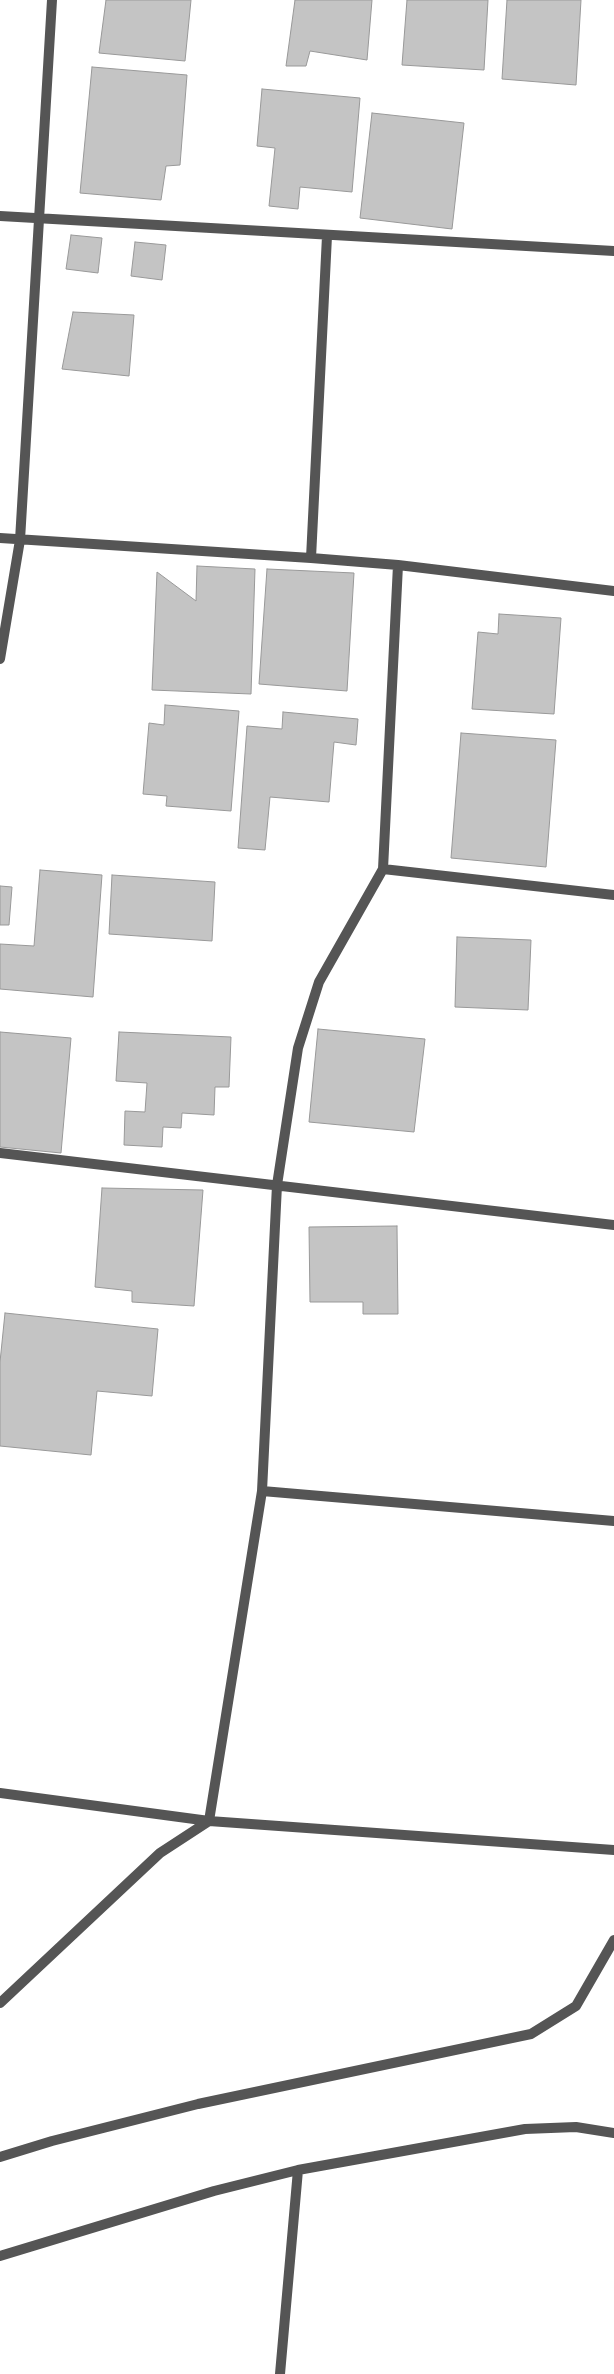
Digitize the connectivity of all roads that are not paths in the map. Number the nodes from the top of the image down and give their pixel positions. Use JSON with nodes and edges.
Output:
{"nodes":[{"id":1,"x":52,"y":0,"type":"edge"},
{"id":2,"x":0,"y":216,"type":"edge"},
{"id":3,"x":41,"y":220,"type":"junction"},
{"id":4,"x":326,"y":236,"type":"junction"},
{"id":5,"x":614,"y":250,"type":"edge"},
{"id":6,"x":0,"y":538,"type":"edge"},
{"id":7,"x":20,"y":540,"type":"junction"},
{"id":8,"x":311,"y":558,"type":"junction"},
{"id":9,"x":398,"y":565,"type":"junction"},
{"id":10,"x":614,"y":591,"type":"edge"},
{"id":11,"x":0,"y":659,"type":"edge"},
{"id":12,"x":383,"y":869,"type":"junction"},
{"id":13,"x":614,"y":895,"type":"edge"},
{"id":14,"x":0,"y":1153,"type":"edge"},
{"id":15,"x":277,"y":1185,"type":"junction"},
{"id":16,"x":614,"y":1225,"type":"edge"},
{"id":17,"x":262,"y":1491,"type":"junction"},
{"id":18,"x":614,"y":1522,"type":"edge"},
{"id":19,"x":0,"y":1793,"type":"edge"},
{"id":20,"x":209,"y":1821,"type":"junction"},
{"id":21,"x":614,"y":1850,"type":"edge"},
{"id":22,"x":614,"y":1940,"type":"edge"},
{"id":23,"x":0,"y":2003,"type":"edge"},
{"id":24,"x":614,"y":2133,"type":"edge"},
{"id":25,"x":0,"y":2157,"type":"edge"},
{"id":26,"x":298,"y":2170,"type":"junction"},
{"id":27,"x":0,"y":2256,"type":"edge"},
{"id":28,"x":280,"y":2374,"type":"edge"}],
"edges":[{"from":1,"to":3,"type":"street"},
{"from":2,"to":3,"type":"street"},
{"from":3,"to":4,"type":"street"},
{"from":3,"to":7,"type":"street"},
{"from":4,"to":5,"type":"street"},
{"from":4,"to":8,"type":"street"},
{"from":6,"to":7,"type":"street"},
{"from":7,"to":8,"type":"street"},
{"from":7,"to":11,"type":"street"},
{"from":8,"to":9,"type":"street"},
{"from":9,"to":10,"type":"street"},
{"from":9,"to":12,"type":"street"},
{"from":12,"to":13,"type":"street"},
{"from":12,"to":15,"type":"street"},
{"from":14,"to":15,"type":"street"},
{"from":15,"to":16,"type":"street"},
{"from":15,"to":17,"type":"street"},
{"from":17,"to":18,"type":"street"},
{"from":17,"to":20,"type":"street"},
{"from":19,"to":20,"type":"street"},
{"from":20,"to":21,"type":"street"},
{"from":20,"to":23,"type":"street"},
{"from":22,"to":25,"type":"street"},
{"from":24,"to":26,"type":"street"},
{"from":26,"to":27,"type":"street"},
{"from":26,"to":28,"type":"street"}]}
